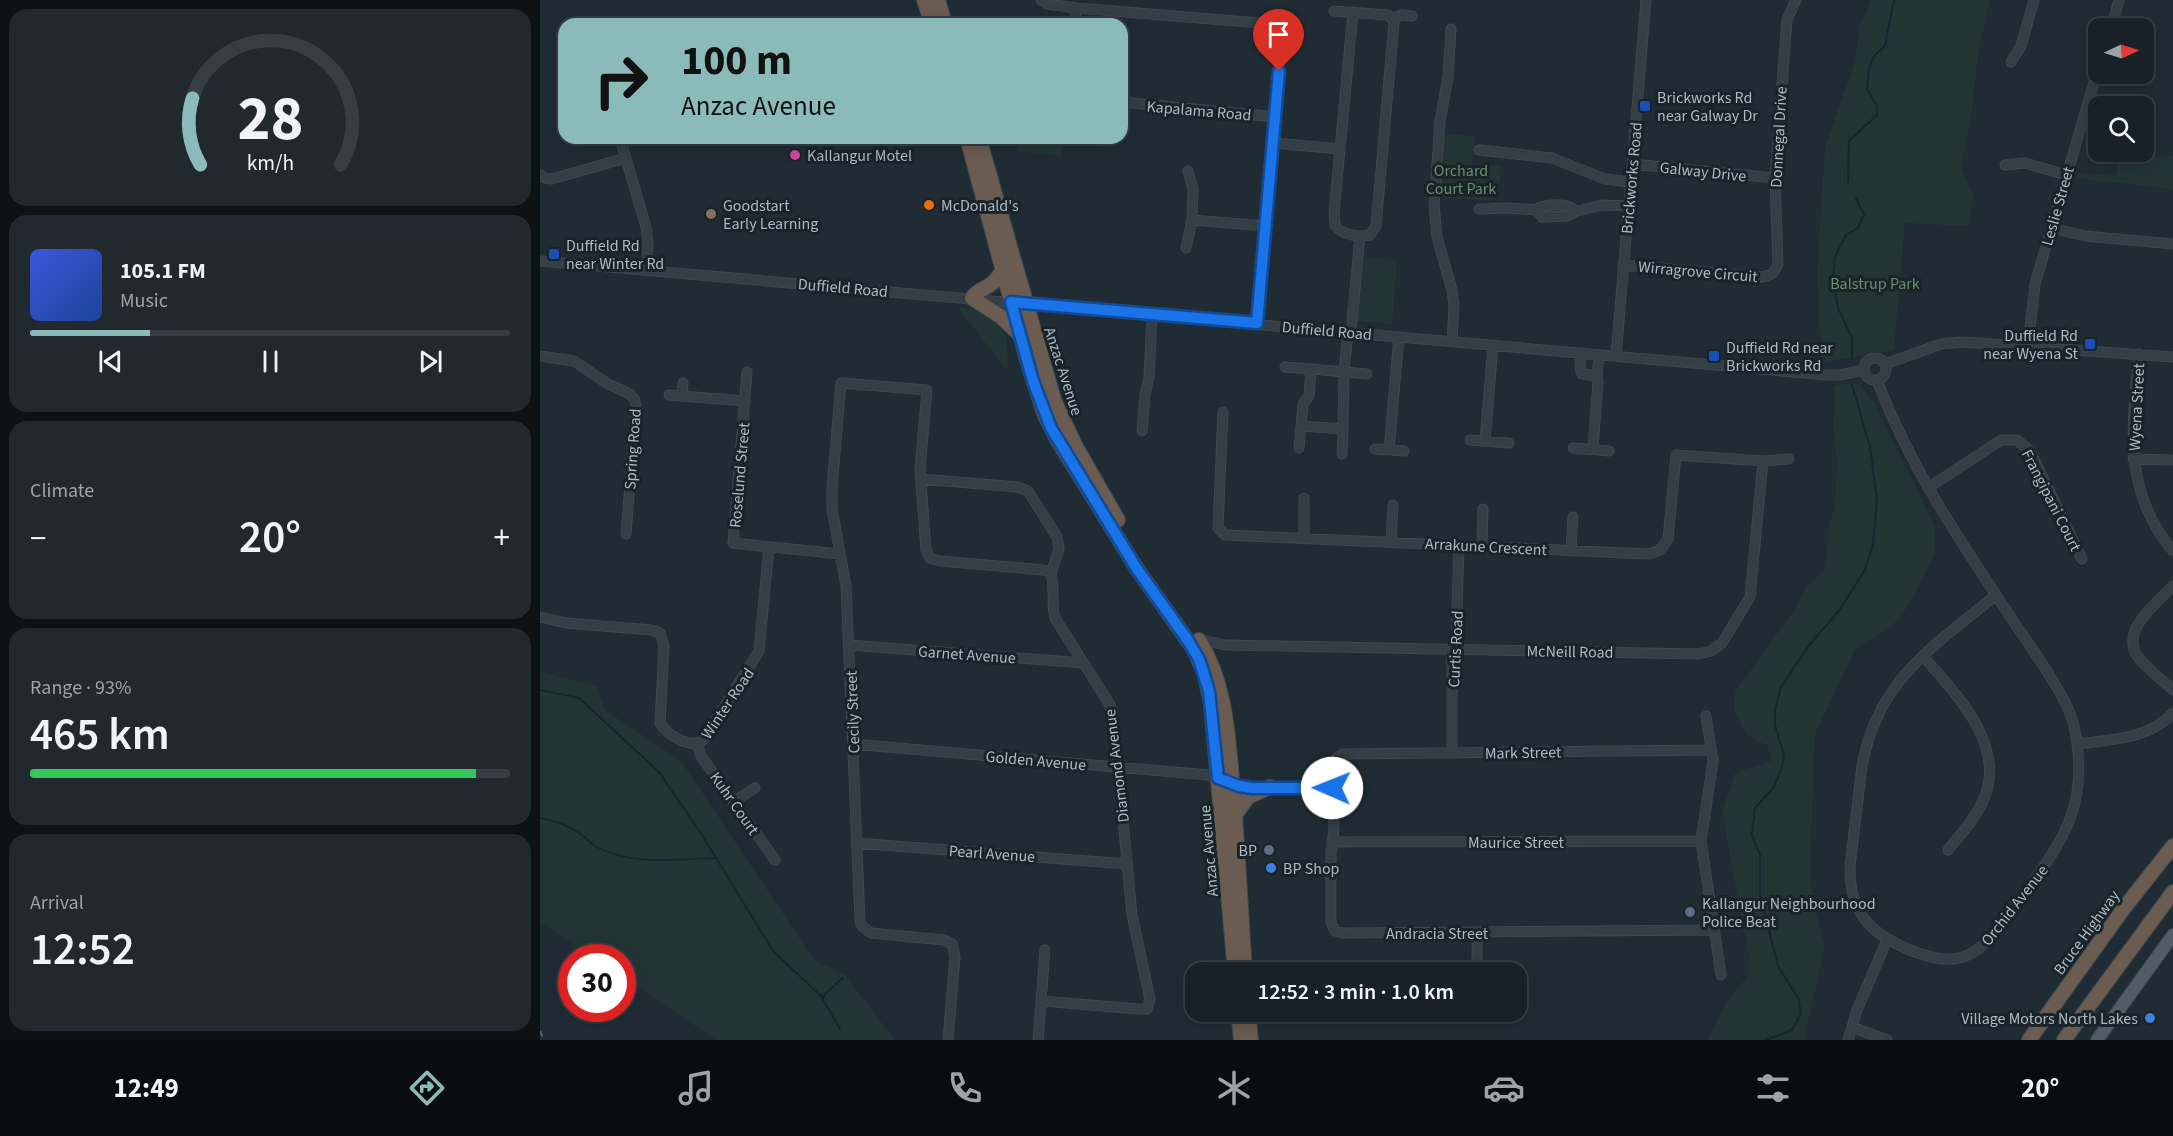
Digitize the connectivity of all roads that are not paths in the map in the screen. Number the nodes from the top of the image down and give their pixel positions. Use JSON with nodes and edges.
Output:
{"nodes":[{"id":1,"x":924,"y":0,"type":"edge"},
{"id":2,"x":938,"y":0,"type":"edge"},
{"id":3,"x":1042,"y":0,"type":"edge"},
{"id":4,"x":1646,"y":0,"type":"edge"},
{"id":5,"x":1796,"y":0,"type":"edge"},
{"id":6,"x":2034,"y":0,"type":"edge"},
{"id":7,"x":2119,"y":0,"type":"edge"},
{"id":8,"x":1076,"y":8,"type":"junction"},
{"id":9,"x":1334,"y":11,"type":"dead end"},
{"id":10,"x":1353,"y":12,"type":"junction"},
{"id":11,"x":1412,"y":16,"type":"dead end"},
{"id":12,"x":930,"y":18,"type":"edge"},
{"id":13,"x":943,"y":18,"type":"edge"},
{"id":14,"x":1075,"y":18,"type":"edge"},
{"id":15,"x":2114,"y":18,"type":"edge"},
{"id":16,"x":1393,"y":19,"type":"junction"},
{"id":17,"x":1451,"y":29,"type":"dead end"},
{"id":18,"x":2011,"y":62,"type":"dead end"},
{"id":19,"x":2088,"y":102,"type":"edge"},
{"id":20,"x":1128,"y":103,"type":"edge"},
{"id":21,"x":1276,"y":117,"type":"junction"},
{"id":22,"x":1274,"y":143,"type":"junction"},
{"id":23,"x":622,"y":144,"type":"edge"},
{"id":24,"x":969,"y":144,"type":"edge"},
{"id":25,"x":981,"y":144,"type":"edge"},
{"id":26,"x":1340,"y":149,"type":"junction"},
{"id":27,"x":1479,"y":150,"type":"dead end"},
{"id":28,"x":626,"y":158,"type":"junction"},
{"id":29,"x":1632,"y":165,"type":"junction"},
{"id":30,"x":2005,"y":165,"type":"dead end"},
{"id":31,"x":1188,"y":171,"type":"dead end"},
{"id":32,"x":540,"y":175,"type":"edge"},
{"id":33,"x":2066,"y":176,"type":"junction"},
{"id":34,"x":1775,"y":178,"type":"junction"},
{"id":35,"x":1630,"y":182,"type":"junction"},
{"id":36,"x":1479,"y":209,"type":"dead end"},
{"id":37,"x":1628,"y":209,"type":"junction"},
{"id":38,"x":1196,"y":220,"type":"junction"},
{"id":39,"x":1266,"y":226,"type":"junction"},
{"id":40,"x":2051,"y":228,"type":"junction"},
{"id":41,"x":1360,"y":236,"type":"junction"},
{"id":42,"x":2173,"y":244,"type":"edge"},
{"id":43,"x":1186,"y":248,"type":"dead end"},
{"id":44,"x":540,"y":261,"type":"edge"},
{"id":45,"x":1623,"y":265,"type":"junction"},
{"id":46,"x":646,"y":270,"type":"junction"},
{"id":47,"x":1002,"y":271,"type":"junction"},
{"id":48,"x":1772,"y":274,"type":"joint"},
{"id":49,"x":972,"y":298,"type":"junction"},
{"id":50,"x":1011,"y":302,"type":"junction"},
{"id":51,"x":1026,"y":303,"type":"junction"},
{"id":52,"x":1152,"y":314,"type":"junction"},
{"id":53,"x":1257,"y":323,"type":"junction"},
{"id":54,"x":1349,"y":332,"type":"junction"},
{"id":55,"x":1020,"y":336,"type":"junction"},
{"id":56,"x":1399,"y":337,"type":"junction"},
{"id":57,"x":1452,"y":342,"type":"junction"},
{"id":58,"x":1493,"y":345,"type":"junction"},
{"id":59,"x":2028,"y":346,"type":"junction"},
{"id":60,"x":1581,"y":353,"type":"junction"},
{"id":61,"x":2139,"y":354,"type":"junction"},
{"id":62,"x":1599,"y":355,"type":"junction"},
{"id":63,"x":540,"y":356,"type":"edge"},
{"id":64,"x":1616,"y":356,"type":"junction"},
{"id":65,"x":2173,"y":357,"type":"edge"},
{"id":66,"x":1885,"y":364,"type":"junction"},
{"id":67,"x":1285,"y":367,"type":"dead end"},
{"id":68,"x":1311,"y":369,"type":"junction"},
{"id":69,"x":1864,"y":370,"type":"junction"},
{"id":70,"x":1344,"y":371,"type":"junction"},
{"id":71,"x":747,"y":372,"type":"dead end"},
{"id":72,"x":1366,"y":374,"type":"dead end"},
{"id":73,"x":1597,"y":376,"type":"junction"},
{"id":74,"x":1877,"y":380,"type":"junction"},
{"id":75,"x":683,"y":382,"type":"dead end"},
{"id":76,"x":669,"y":395,"type":"dead end"},
{"id":77,"x":682,"y":395,"type":"junction"},
{"id":78,"x":744,"y":401,"type":"junction"},
{"id":79,"x":1224,"y":412,"type":"dead end"},
{"id":80,"x":1302,"y":426,"type":"junction"},
{"id":81,"x":1343,"y":429,"type":"junction"},
{"id":82,"x":1142,"y":431,"type":"dead end"},
{"id":83,"x":1470,"y":440,"type":"dead end"},
{"id":84,"x":1485,"y":441,"type":"junction"},
{"id":85,"x":1509,"y":443,"type":"dead end"},
{"id":86,"x":1299,"y":448,"type":"dead end"},
{"id":87,"x":1573,"y":448,"type":"dead end"},
{"id":88,"x":1375,"y":449,"type":"dead end"},
{"id":89,"x":1593,"y":449,"type":"junction"},
{"id":90,"x":1389,"y":450,"type":"junction"},
{"id":91,"x":1404,"y":451,"type":"dead end"},
{"id":92,"x":1609,"y":451,"type":"dead end"},
{"id":93,"x":1342,"y":454,"type":"dead end"},
{"id":94,"x":1789,"y":459,"type":"dead end"},
{"id":95,"x":2133,"y":459,"type":"junction"},
{"id":96,"x":2173,"y":460,"type":"edge"},
{"id":97,"x":1763,"y":461,"type":"junction"},
{"id":98,"x":921,"y":479,"type":"junction"},
{"id":99,"x":1928,"y":488,"type":"junction"},
{"id":100,"x":1304,"y":498,"type":"dead end"},
{"id":101,"x":1393,"y":505,"type":"dead end"},
{"id":102,"x":1483,"y":509,"type":"dead end"},
{"id":103,"x":1573,"y":517,"type":"dead end"},
{"id":104,"x":626,"y":534,"type":"dead end"},
{"id":105,"x":1304,"y":538,"type":"junction"},
{"id":106,"x":1391,"y":541,"type":"junction"},
{"id":107,"x":1459,"y":545,"type":"junction"},
{"id":108,"x":1482,"y":546,"type":"junction"},
{"id":109,"x":769,"y":547,"type":"junction"},
{"id":110,"x":1571,"y":550,"type":"junction"},
{"id":111,"x":2173,"y":550,"type":"edge"},
{"id":112,"x":840,"y":554,"type":"junction"},
{"id":113,"x":2082,"y":559,"type":"dead end"},
{"id":114,"x":1051,"y":573,"type":"junction"},
{"id":115,"x":2173,"y":586,"type":"edge"},
{"id":116,"x":1996,"y":595,"type":"junction"},
{"id":117,"x":540,"y":616,"type":"edge"},
{"id":118,"x":1198,"y":639,"type":"junction"},
{"id":119,"x":849,"y":645,"type":"junction"},
{"id":120,"x":1225,"y":645,"type":"junction"},
{"id":121,"x":1454,"y":649,"type":"junction"},
{"id":122,"x":1923,"y":656,"type":"junction"},
{"id":123,"x":1211,"y":662,"type":"junction"},
{"id":124,"x":1084,"y":663,"type":"junction"},
{"id":125,"x":2173,"y":690,"type":"edge"},
{"id":126,"x":2173,"y":713,"type":"edge"},
{"id":127,"x":1706,"y":716,"type":"dead end"},
{"id":128,"x":697,"y":744,"type":"junction"},
{"id":129,"x":853,"y":744,"type":"junction"},
{"id":130,"x":2077,"y":744,"type":"junction"},
{"id":131,"x":1712,"y":750,"type":"junction"},
{"id":132,"x":1452,"y":753,"type":"junction"},
{"id":133,"x":1336,"y":758,"type":"joint"},
{"id":134,"x":1118,"y":767,"type":"junction"},
{"id":135,"x":1218,"y":778,"type":"junction"},
{"id":136,"x":1232,"y":784,"type":"junction"},
{"id":137,"x":1270,"y":787,"type":"junction"},
{"id":138,"x":755,"y":788,"type":"dead end"},
{"id":139,"x":1332,"y":788,"type":"junction"},
{"id":140,"x":735,"y":801,"type":"junction"},
{"id":141,"x":1235,"y":815,"type":"junction"},
{"id":142,"x":1701,"y":841,"type":"junction"},
{"id":143,"x":1332,"y":842,"type":"junction"},
{"id":144,"x":856,"y":843,"type":"junction"},
{"id":145,"x":2173,"y":846,"type":"edge"},
{"id":146,"x":1948,"y":850,"type":"dead end"},
{"id":147,"x":775,"y":860,"type":"dead end"},
{"id":148,"x":1127,"y":864,"type":"junction"},
{"id":149,"x":2173,"y":892,"type":"edge"},
{"id":150,"x":1714,"y":930,"type":"junction"},
{"id":151,"x":1477,"y":933,"type":"junction"},
{"id":152,"x":2173,"y":935,"type":"edge"},
{"id":153,"x":1887,"y":940,"type":"junction"},
{"id":154,"x":1045,"y":950,"type":"dead end"},
{"id":155,"x":1234,"y":962,"type":"edge"},
{"id":156,"x":1244,"y":962,"type":"edge"},
{"id":157,"x":1477,"y":962,"type":"edge"},
{"id":158,"x":1721,"y":975,"type":"dead end"},
{"id":159,"x":1041,"y":1001,"type":"junction"},
{"id":160,"x":1239,"y":1022,"type":"edge"},
{"id":161,"x":1249,"y":1022,"type":"edge"},
{"id":162,"x":1852,"y":1027,"type":"junction"},
{"id":163,"x":948,"y":1040,"type":"edge"},
{"id":164,"x":1038,"y":1040,"type":"edge"},
{"id":165,"x":1241,"y":1040,"type":"edge"},
{"id":166,"x":1251,"y":1040,"type":"edge"},
{"id":167,"x":1848,"y":1040,"type":"edge"},
{"id":168,"x":1887,"y":1040,"type":"edge"},
{"id":169,"x":2029,"y":1040,"type":"edge"},
{"id":170,"x":2064,"y":1040,"type":"edge"},
{"id":171,"x":2097,"y":1040,"type":"edge"}],
"edges":[{"from":1,"to":12,"type":"highway"},
{"from":2,"to":13,"type":"highway"},
{"from":3,"to":8,"type":"street"},
{"from":4,"to":29,"type":"street","name":"Brickworks Road"},
{"from":5,"to":34,"type":"street","name":"Donnegal Drive"},
{"from":6,"to":18,"type":"street"},
{"from":7,"to":15,"type":"street"},
{"from":8,"to":14,"type":"street"},
{"from":8,"to":21,"type":"street"},
{"from":9,"to":10,"type":"street"},
{"from":10,"to":16,"type":"street"},
{"from":10,"to":26,"type":"street"},
{"from":11,"to":16,"type":"street"},
{"from":16,"to":41,"type":"street"},
{"from":17,"to":57,"type":"street"},
{"from":19,"to":33,"type":"street","name":"Leslie Street"},
{"from":20,"to":21,"type":"street","name":"Kapalama Road"},
{"from":21,"to":22,"type":"street"},
{"from":22,"to":26,"type":"street"},
{"from":22,"to":39,"type":"street"},
{"from":23,"to":28,"type":"street"},
{"from":24,"to":47,"type":"highway","name":"Anzac Avenue"},
{"from":25,"to":51,"type":"highway","name":"Anzac Avenue"},
{"from":26,"to":41,"type":"street"},
{"from":27,"to":35,"type":"street"},
{"from":28,"to":32,"type":"street"},
{"from":28,"to":46,"type":"street"},
{"from":29,"to":34,"type":"street","name":"Galway Drive"},
{"from":29,"to":35,"type":"street","name":"Brickworks Road"},
{"from":30,"to":33,"type":"street"},
{"from":31,"to":38,"type":"street"},
{"from":33,"to":40,"type":"street","name":"Leslie Street"},
{"from":34,"to":48,"type":"street","name":"Donnegal Drive"},
{"from":35,"to":37,"type":"street","name":"Brickworks Road"},
{"from":36,"to":37,"type":"street"},
{"from":37,"to":45,"type":"street","name":"Brickworks Road"},
{"from":38,"to":39,"type":"street"},
{"from":38,"to":43,"type":"street"},
{"from":39,"to":53,"type":"street"},
{"from":40,"to":42,"type":"street"},
{"from":40,"to":59,"type":"street","name":"Leslie Street"},
{"from":41,"to":54,"type":"street"},
{"from":44,"to":46,"type":"street","name":"Duffield Road"},
{"from":45,"to":48,"type":"street","name":"Wirragrove Circuit"},
{"from":45,"to":64,"type":"street","name":"Brickworks Road"},
{"from":46,"to":49,"type":"street","name":"Duffield Road"},
{"from":47,"to":49,"type":"highway"},
{"from":47,"to":50,"type":"highway","name":"Anzac Avenue"},
{"from":49,"to":50,"type":"street","name":"Duffield Road"},
{"from":49,"to":55,"type":"highway"},
{"from":50,"to":51,"type":"street","name":"Duffield Road"},
{"from":50,"to":55,"type":"highway","name":"Anzac Avenue"},
{"from":51,"to":52,"type":"street","name":"Duffield Road"},
{"from":51,"to":118,"type":"highway","name":"Anzac Avenue"},
{"from":52,"to":53,"type":"street","name":"Duffield Road"},
{"from":52,"to":82,"type":"street"},
{"from":53,"to":54,"type":"street","name":"Duffield Road"},
{"from":54,"to":56,"type":"street","name":"Duffield Road"},
{"from":54,"to":70,"type":"street"},
{"from":55,"to":135,"type":"highway","name":"Anzac Avenue"},
{"from":56,"to":57,"type":"street","name":"Duffield Road"},
{"from":56,"to":90,"type":"street"},
{"from":57,"to":58,"type":"street","name":"Duffield Road"},
{"from":58,"to":60,"type":"street","name":"Duffield Road"},
{"from":58,"to":84,"type":"street"},
{"from":59,"to":61,"type":"street"},
{"from":59,"to":66,"type":"street"},
{"from":60,"to":62,"type":"street","name":"Duffield Road"},
{"from":60,"to":73,"type":"street"},
{"from":61,"to":65,"type":"street"},
{"from":61,"to":95,"type":"street","name":"Wyena Street"},
{"from":62,"to":64,"type":"street","name":"Duffield Road"},
{"from":62,"to":73,"type":"street"},
{"from":63,"to":104,"type":"street","name":"Spring Road"},
{"from":64,"to":69,"type":"street","name":"Duffield Road"},
{"from":66,"to":69,"type":"street"},
{"from":66,"to":74,"type":"street"},
{"from":67,"to":68,"type":"street"},
{"from":68,"to":70,"type":"street"},
{"from":68,"to":80,"type":"street"},
{"from":69,"to":74,"type":"street"},
{"from":70,"to":72,"type":"street"},
{"from":70,"to":81,"type":"street"},
{"from":71,"to":78,"type":"street","name":"Roselund Street"},
{"from":73,"to":89,"type":"street"},
{"from":74,"to":99,"type":"street","name":"Orchid Avenue"},
{"from":75,"to":77,"type":"street"},
{"from":76,"to":77,"type":"street"},
{"from":77,"to":78,"type":"street"},
{"from":78,"to":109,"type":"street","name":"Roselund Street"},
{"from":79,"to":105,"type":"street","name":"Arrakune Crescent"},
{"from":80,"to":81,"type":"street"},
{"from":80,"to":86,"type":"street"},
{"from":81,"to":93,"type":"street"},
{"from":83,"to":84,"type":"street"},
{"from":84,"to":85,"type":"street"},
{"from":87,"to":89,"type":"street"},
{"from":88,"to":90,"type":"street"},
{"from":89,"to":92,"type":"street"},
{"from":90,"to":91,"type":"street"},
{"from":94,"to":97,"type":"street","name":"Arrakune Crescent"},
{"from":95,"to":96,"type":"street","name":"Wyena Street"},
{"from":95,"to":111,"type":"street","name":"Wyena Street"},
{"from":97,"to":110,"type":"street","name":"Arrakune Crescent"},
{"from":97,"to":121,"type":"street","name":"McNeill Road"},
{"from":98,"to":112,"type":"street","name":"Cecily Street"},
{"from":98,"to":114,"type":"street","name":"Diamond Avenue"},
{"from":98,"to":114,"type":"street"},
{"from":99,"to":113,"type":"street","name":"Frangipani Court"},
{"from":99,"to":116,"type":"street","name":"Orchid Avenue"},
{"from":100,"to":105,"type":"street"},
{"from":101,"to":106,"type":"street"},
{"from":102,"to":108,"type":"street"},
{"from":103,"to":110,"type":"street"},
{"from":105,"to":106,"type":"street","name":"Arrakune Crescent"},
{"from":106,"to":107,"type":"street","name":"Arrakune Crescent"},
{"from":107,"to":108,"type":"street","name":"Arrakune Crescent"},
{"from":107,"to":121,"type":"street","name":"Curtis Road"},
{"from":108,"to":110,"type":"street","name":"Arrakune Crescent"},
{"from":109,"to":112,"type":"street","name":"Roselund Street"},
{"from":109,"to":128,"type":"street","name":"Winter Road"},
{"from":112,"to":119,"type":"street","name":"Cecily Street"},
{"from":114,"to":124,"type":"street","name":"Diamond Avenue"},
{"from":115,"to":125,"type":"street"},
{"from":116,"to":122,"type":"street","name":"Orchid Avenue"},
{"from":116,"to":130,"type":"street","name":"Orchid Avenue"},
{"from":117,"to":128,"type":"street","name":"Winter Road"},
{"from":118,"to":120,"type":"street","name":"McNeill Road"},
{"from":118,"to":123,"type":"highway","name":"Anzac Avenue"},
{"from":119,"to":124,"type":"street","name":"Garnet Avenue"},
{"from":119,"to":129,"type":"street","name":"Cecily Street"},
{"from":120,"to":121,"type":"street","name":"McNeill Road"},
{"from":120,"to":123,"type":"street"},
{"from":121,"to":132,"type":"street","name":"Curtis Road"},
{"from":122,"to":146,"type":"street"},
{"from":122,"to":153,"type":"street","name":"Orchid Avenue"},
{"from":123,"to":136,"type":"highway","name":"Anzac Avenue"},
{"from":124,"to":134,"type":"street","name":"Diamond Avenue"},
{"from":126,"to":130,"type":"street"},
{"from":127,"to":131,"type":"street"},
{"from":128,"to":140,"type":"street","name":"Kuhr Court"},
{"from":129,"to":134,"type":"street","name":"Golden Avenue"},
{"from":129,"to":144,"type":"street","name":"Cecily Street"},
{"from":130,"to":153,"type":"street","name":"Orchid Avenue"},
{"from":131,"to":132,"type":"street","name":"Mark Street"},
{"from":131,"to":142,"type":"street"},
{"from":132,"to":133,"type":"street","name":"Mark Street"},
{"from":133,"to":139,"type":"street","name":"Andracia Street"},
{"from":134,"to":135,"type":"street","name":"Golden Avenue"},
{"from":134,"to":148,"type":"street","name":"Diamond Avenue"},
{"from":135,"to":136,"type":"street","name":"Golden Avenue"},
{"from":135,"to":155,"type":"highway","name":"Anzac Avenue"},
{"from":136,"to":137,"type":"street","name":"Golden Avenue"},
{"from":136,"to":141,"type":"highway","name":"Anzac Avenue"},
{"from":137,"to":139,"type":"street","name":"Golden Avenue"},
{"from":137,"to":141,"type":"highway"},
{"from":138,"to":140,"type":"street"},
{"from":139,"to":143,"type":"street","name":"Andracia Street"},
{"from":140,"to":147,"type":"street","name":"Kuhr Court"},
{"from":141,"to":156,"type":"highway","name":"Anzac Avenue"},
{"from":142,"to":143,"type":"street","name":"Maurice Street"},
{"from":142,"to":150,"type":"street"},
{"from":143,"to":151,"type":"street","name":"Andracia Street"},
{"from":144,"to":148,"type":"street","name":"Pearl Avenue"},
{"from":144,"to":163,"type":"street","name":"Cecily Street"},
{"from":145,"to":169,"type":"highway","name":"Bruce Highway"},
{"from":148,"to":159,"type":"street","name":"Diamond Avenue"},
{"from":149,"to":170,"type":"highway"},
{"from":150,"to":151,"type":"street","name":"Andracia Street"},
{"from":150,"to":158,"type":"street"},
{"from":151,"to":157,"type":"street"},
{"from":152,"to":171,"type":"main road"},
{"from":153,"to":162,"type":"street"},
{"from":154,"to":159,"type":"street"},
{"from":159,"to":164,"type":"street"},
{"from":160,"to":165,"type":"highway"},
{"from":161,"to":166,"type":"highway"},
{"from":162,"to":167,"type":"street"},
{"from":162,"to":168,"type":"street"}]}
